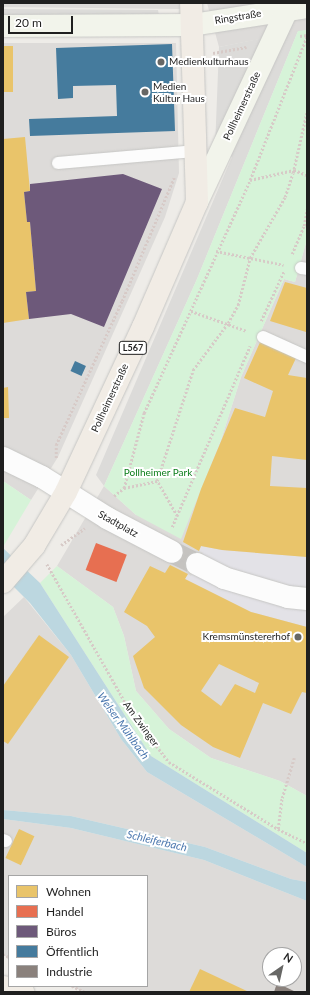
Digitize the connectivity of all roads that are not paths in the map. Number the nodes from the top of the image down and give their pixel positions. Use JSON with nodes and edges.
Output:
{"nodes":[{"id":1,"x":191,"y":3,"type":"edge"},
{"id":2,"x":297,"y":8,"type":"edge"},
{"id":3,"x":192,"y":24,"type":"junction"},
{"id":4,"x":3,"y":26,"type":"edge"},
{"id":5,"x":196,"y":151,"type":"junction"},
{"id":6,"x":58,"y":163,"type":"dead end"},
{"id":7,"x":197,"y":202,"type":"junction"},
{"id":8,"x":258,"y":336,"type":"road end"},
{"id":9,"x":307,"y":357,"type":"edge"},
{"id":10,"x":3,"y":458,"type":"edge"},
{"id":11,"x":66,"y":492,"type":"junction"},
{"id":12,"x":168,"y":550,"type":"tunnel mouth"},
{"id":13,"x":197,"y":564,"type":"tunnel mouth"},
{"id":14,"x":3,"y":582,"type":"edge"},
{"id":15,"x":307,"y":599,"type":"edge"}],
"edges":[{"from":1,"to":3,"type":"main road","number":"L567"},
{"from":2,"to":3,"type":"main road","name":"Ringstraße"},
{"from":2,"to":7,"type":"main road","name":"Pollheimerstraße"},
{"from":3,"to":4,"type":"main road","name":"Ringstraße"},
{"from":3,"to":5,"type":"main road","name":"Pollheimerstraße","number":"L567"},
{"from":5,"to":6,"type":"lane"},
{"from":5,"to":7,"type":"main road","name":"Pollheimerstraße","number":"L567"},
{"from":7,"to":11,"type":"main road","name":"Pollheimerstraße","number":"L567"},
{"from":8,"to":9,"type":"lane"},
{"from":10,"to":11,"type":"street","name":"Stadtplatz"},
{"from":11,"to":12,"type":"street","name":"Stadtplatz"},
{"from":11,"to":14,"type":"main road","name":"Pollheimerstraße","number":"L567"},
{"from":13,"to":15,"type":"street"}]}
